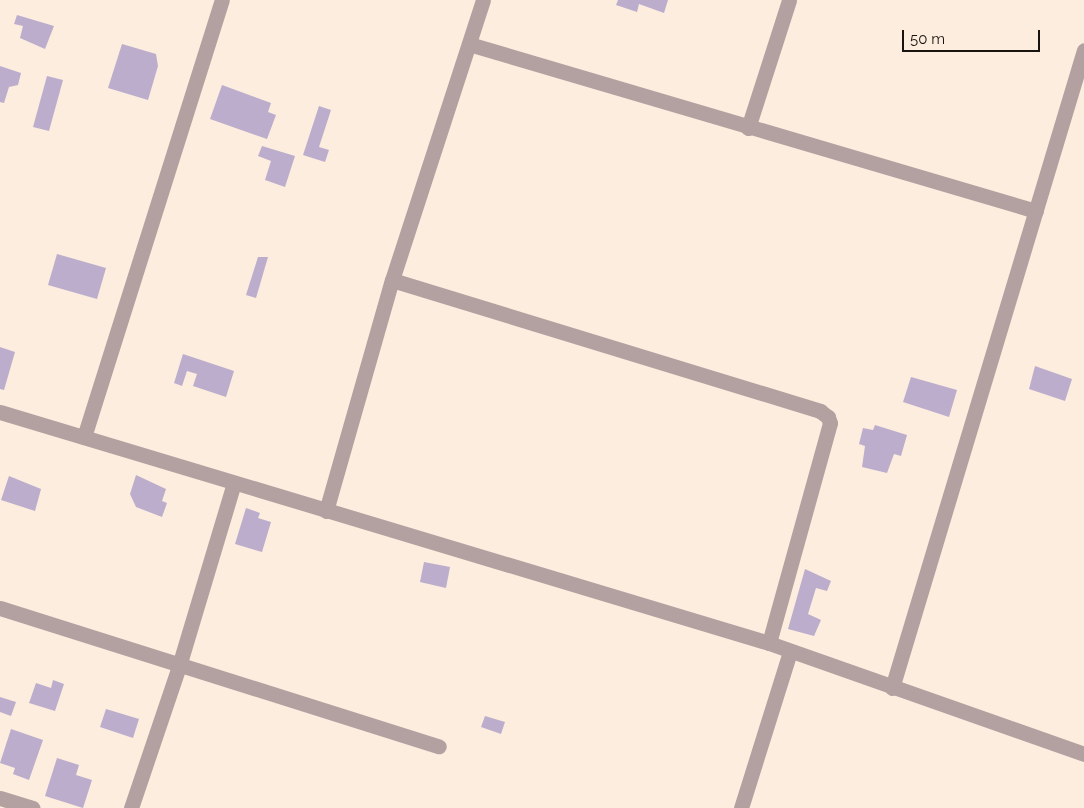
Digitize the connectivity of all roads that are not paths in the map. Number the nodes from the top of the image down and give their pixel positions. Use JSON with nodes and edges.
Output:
{"nodes":[{"id":1,"x":222,"y":0,"type":"edge"},
{"id":2,"x":483,"y":0,"type":"edge"},
{"id":3,"x":789,"y":0,"type":"edge"},
{"id":4,"x":469,"y":44,"type":"junction"},
{"id":5,"x":1084,"y":50,"type":"edge"},
{"id":6,"x":748,"y":128,"type":"junction"},
{"id":7,"x":1036,"y":211,"type":"junction"},
{"id":8,"x":392,"y":280,"type":"junction"},
{"id":9,"x":0,"y":412,"type":"edge"},
{"id":10,"x":84,"y":437,"type":"junction"},
{"id":11,"x":234,"y":483,"type":"junction"},
{"id":12,"x":326,"y":511,"type":"junction"},
{"id":13,"x":0,"y":608,"type":"edge"},
{"id":14,"x":769,"y":643,"type":"junction"},
{"id":15,"x":790,"y":652,"type":"junction"},
{"id":16,"x":179,"y":666,"type":"junction"},
{"id":17,"x":892,"y":688,"type":"junction"},
{"id":18,"x":439,"y":746,"type":"dead end"},
{"id":19,"x":1084,"y":754,"type":"edge"},
{"id":20,"x":0,"y":798,"type":"edge"},
{"id":21,"x":33,"y":808,"type":"edge"},
{"id":22,"x":131,"y":808,"type":"edge"},
{"id":23,"x":741,"y":808,"type":"edge"}],
"edges":[{"from":1,"to":10,"type":"street"},
{"from":2,"to":4,"type":"street"},
{"from":3,"to":6,"type":"street"},
{"from":4,"to":6,"type":"street"},
{"from":4,"to":8,"type":"street"},
{"from":5,"to":7,"type":"street"},
{"from":6,"to":7,"type":"street"},
{"from":7,"to":17,"type":"street"},
{"from":8,"to":12,"type":"street"},
{"from":8,"to":14,"type":"street"},
{"from":9,"to":10,"type":"street"},
{"from":10,"to":11,"type":"street"},
{"from":11,"to":12,"type":"street"},
{"from":11,"to":16,"type":"street"},
{"from":12,"to":14,"type":"street"},
{"from":13,"to":16,"type":"street"},
{"from":14,"to":15,"type":"street"},
{"from":15,"to":17,"type":"street"},
{"from":15,"to":23,"type":"street"},
{"from":16,"to":18,"type":"street"},
{"from":16,"to":22,"type":"street"},
{"from":17,"to":19,"type":"street"},
{"from":20,"to":21,"type":"street"}]}
